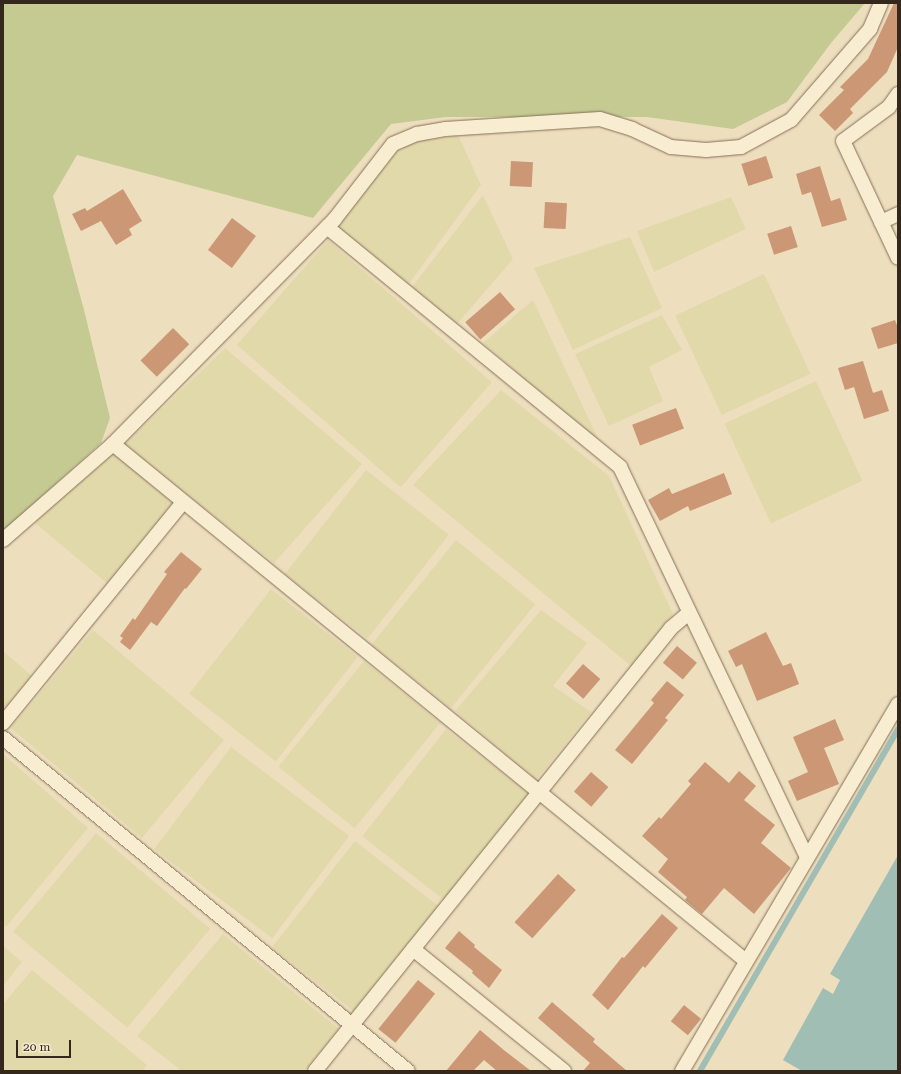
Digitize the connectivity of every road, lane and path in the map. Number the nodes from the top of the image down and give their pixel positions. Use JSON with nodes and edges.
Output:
{"nodes":[{"id":1,"x":880,"y":3,"type":"edge"},
{"id":2,"x":898,"y":94,"type":"edge"},
{"id":3,"x":898,"y":214,"type":"edge"},
{"id":4,"x":881,"y":222,"type":"junction"},
{"id":5,"x":327,"y":227,"type":"junction"},
{"id":6,"x":898,"y":258,"type":"edge"},
{"id":7,"x":113,"y":444,"type":"junction"},
{"id":8,"x":183,"y":502,"type":"junction"},
{"id":9,"x":3,"y":540,"type":"edge"},
{"id":10,"x":689,"y":613,"type":"junction"},
{"id":11,"x":898,"y":704,"type":"edge"},
{"id":12,"x":3,"y":723,"type":"edge"},
{"id":13,"x":3,"y":738,"type":"edge"},
{"id":14,"x":539,"y":792,"type":"junction"},
{"id":15,"x":807,"y":858,"type":"junction"},
{"id":16,"x":413,"y":949,"type":"junction"},
{"id":17,"x":746,"y":961,"type":"junction"},
{"id":18,"x":353,"y":1025,"type":"junction"},
{"id":19,"x":315,"y":1071,"type":"edge"},
{"id":20,"x":408,"y":1071,"type":"edge"},
{"id":21,"x":564,"y":1071,"type":"edge"},
{"id":22,"x":682,"y":1071,"type":"edge"}],
"edges":[{"from":1,"to":5,"type":"street"},
{"from":2,"to":4,"type":"street"},
{"from":3,"to":4,"type":"street"},
{"from":4,"to":6,"type":"street"},
{"from":5,"to":7,"type":"street"},
{"from":5,"to":10,"type":"street"},
{"from":7,"to":8,"type":"street"},
{"from":7,"to":9,"type":"street"},
{"from":8,"to":12,"type":"street"},
{"from":8,"to":14,"type":"street"},
{"from":10,"to":14,"type":"street"},
{"from":10,"to":15,"type":"street"},
{"from":11,"to":15,"type":"street"},
{"from":13,"to":18,"type":"street"},
{"from":14,"to":16,"type":"street"},
{"from":14,"to":17,"type":"street"},
{"from":15,"to":17,"type":"street"},
{"from":16,"to":18,"type":"street"},
{"from":16,"to":21,"type":"street"},
{"from":17,"to":22,"type":"street"},
{"from":18,"to":19,"type":"street"},
{"from":18,"to":20,"type":"street"}]}
